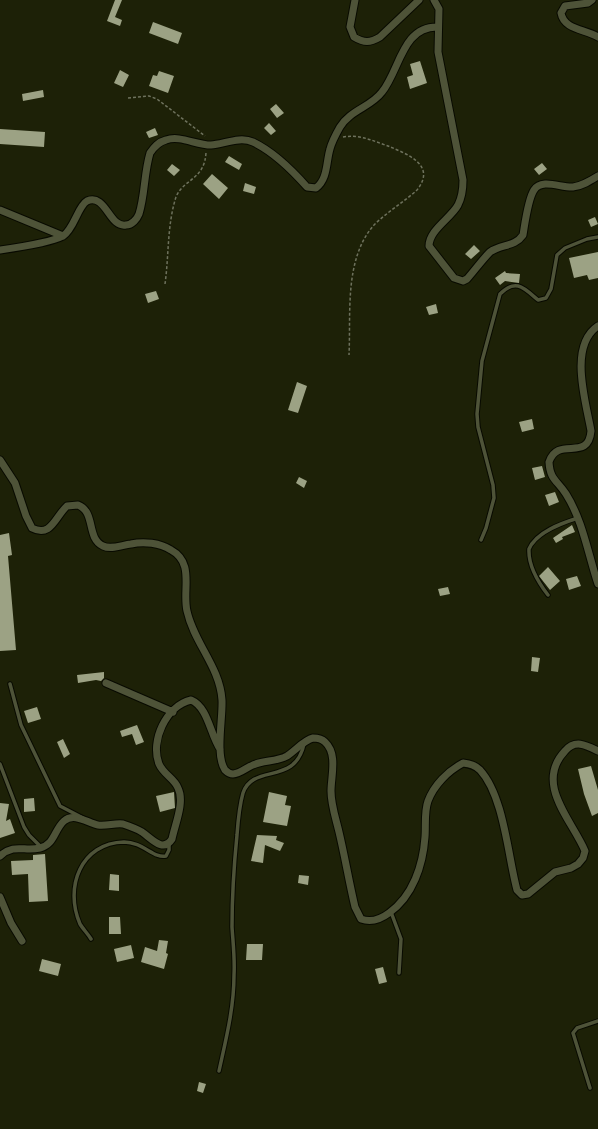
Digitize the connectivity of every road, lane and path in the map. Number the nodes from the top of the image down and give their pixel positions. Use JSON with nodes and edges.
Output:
{"nodes":[{"id":1,"x":355,"y":0,"type":"edge"},
{"id":2,"x":434,"y":0,"type":"edge"},
{"id":3,"x":592,"y":0,"type":"edge"},
{"id":4,"x":417,"y":1,"type":"edge"},
{"id":5,"x":438,"y":27,"type":"junction"},
{"id":6,"x":598,"y":37,"type":"edge"},
{"id":7,"x":128,"y":98,"type":"dead end"},
{"id":8,"x":334,"y":138,"type":"junction"},
{"id":9,"x":211,"y":144,"type":"junction"},
{"id":10,"x":598,"y":176,"type":"edge"},
{"id":11,"x":0,"y":210,"type":"edge"},
{"id":12,"x":63,"y":236,"type":"junction"},
{"id":13,"x":598,"y":237,"type":"edge"},
{"id":14,"x":0,"y":250,"type":"edge"},
{"id":15,"x":165,"y":284,"type":"dead end"},
{"id":16,"x":598,"y":326,"type":"edge"},
{"id":17,"x":349,"y":355,"type":"dead end"},
{"id":18,"x":0,"y":460,"type":"edge"},
{"id":19,"x":578,"y":518,"type":"junction"},
{"id":20,"x":481,"y":540,"type":"dead end"},
{"id":21,"x":598,"y":584,"type":"edge"},
{"id":22,"x":548,"y":595,"type":"dead end"},
{"id":23,"x":106,"y":683,"type":"dead end"},
{"id":24,"x":10,"y":684,"type":"dead end"},
{"id":25,"x":173,"y":712,"type":"junction"},
{"id":26,"x":305,"y":743,"type":"junction"},
{"id":27,"x":220,"y":749,"type":"junction"},
{"id":28,"x":598,"y":751,"type":"edge"},
{"id":29,"x":0,"y":764,"type":"edge"},
{"id":30,"x":86,"y":821,"type":"junction"},
{"id":31,"x":169,"y":843,"type":"junction"},
{"id":32,"x":41,"y":847,"type":"junction"},
{"id":33,"x":0,"y":856,"type":"edge"},
{"id":34,"x":0,"y":897,"type":"edge"},
{"id":35,"x":391,"y":912,"type":"junction"},
{"id":36,"x":91,"y":939,"type":"dead end"},
{"id":37,"x":22,"y":941,"type":"dead end"},
{"id":38,"x":399,"y":974,"type":"dead end"},
{"id":39,"x":598,"y":1022,"type":"edge"},
{"id":40,"x":219,"y":1071,"type":"dead end"},
{"id":41,"x":590,"y":1088,"type":"dead end"}],
"edges":[{"from":1,"to":4,"type":"street"},
{"from":2,"to":5,"type":"street"},
{"from":3,"to":6,"type":"street"},
{"from":5,"to":8,"type":"street"},
{"from":5,"to":10,"type":"street"},
{"from":7,"to":9,"type":"path"},
{"from":8,"to":9,"type":"street"},
{"from":8,"to":17,"type":"path"},
{"from":9,"to":12,"type":"street"},
{"from":9,"to":15,"type":"path"},
{"from":11,"to":12,"type":"street"},
{"from":12,"to":14,"type":"street"},
{"from":13,"to":20,"type":"lane"},
{"from":16,"to":19,"type":"street"},
{"from":18,"to":27,"type":"street"},
{"from":19,"to":21,"type":"street"},
{"from":19,"to":22,"type":"lane"},
{"from":23,"to":25,"type":"street"},
{"from":24,"to":30,"type":"lane"},
{"from":25,"to":27,"type":"street"},
{"from":25,"to":31,"type":"street"},
{"from":26,"to":27,"type":"street"},
{"from":26,"to":35,"type":"street"},
{"from":26,"to":40,"type":"lane"},
{"from":28,"to":35,"type":"street"},
{"from":29,"to":32,"type":"lane"},
{"from":30,"to":31,"type":"street"},
{"from":30,"to":32,"type":"street"},
{"from":31,"to":36,"type":"lane"},
{"from":32,"to":33,"type":"street"},
{"from":34,"to":37,"type":"street"},
{"from":35,"to":38,"type":"lane"},
{"from":39,"to":41,"type":"lane"}]}
